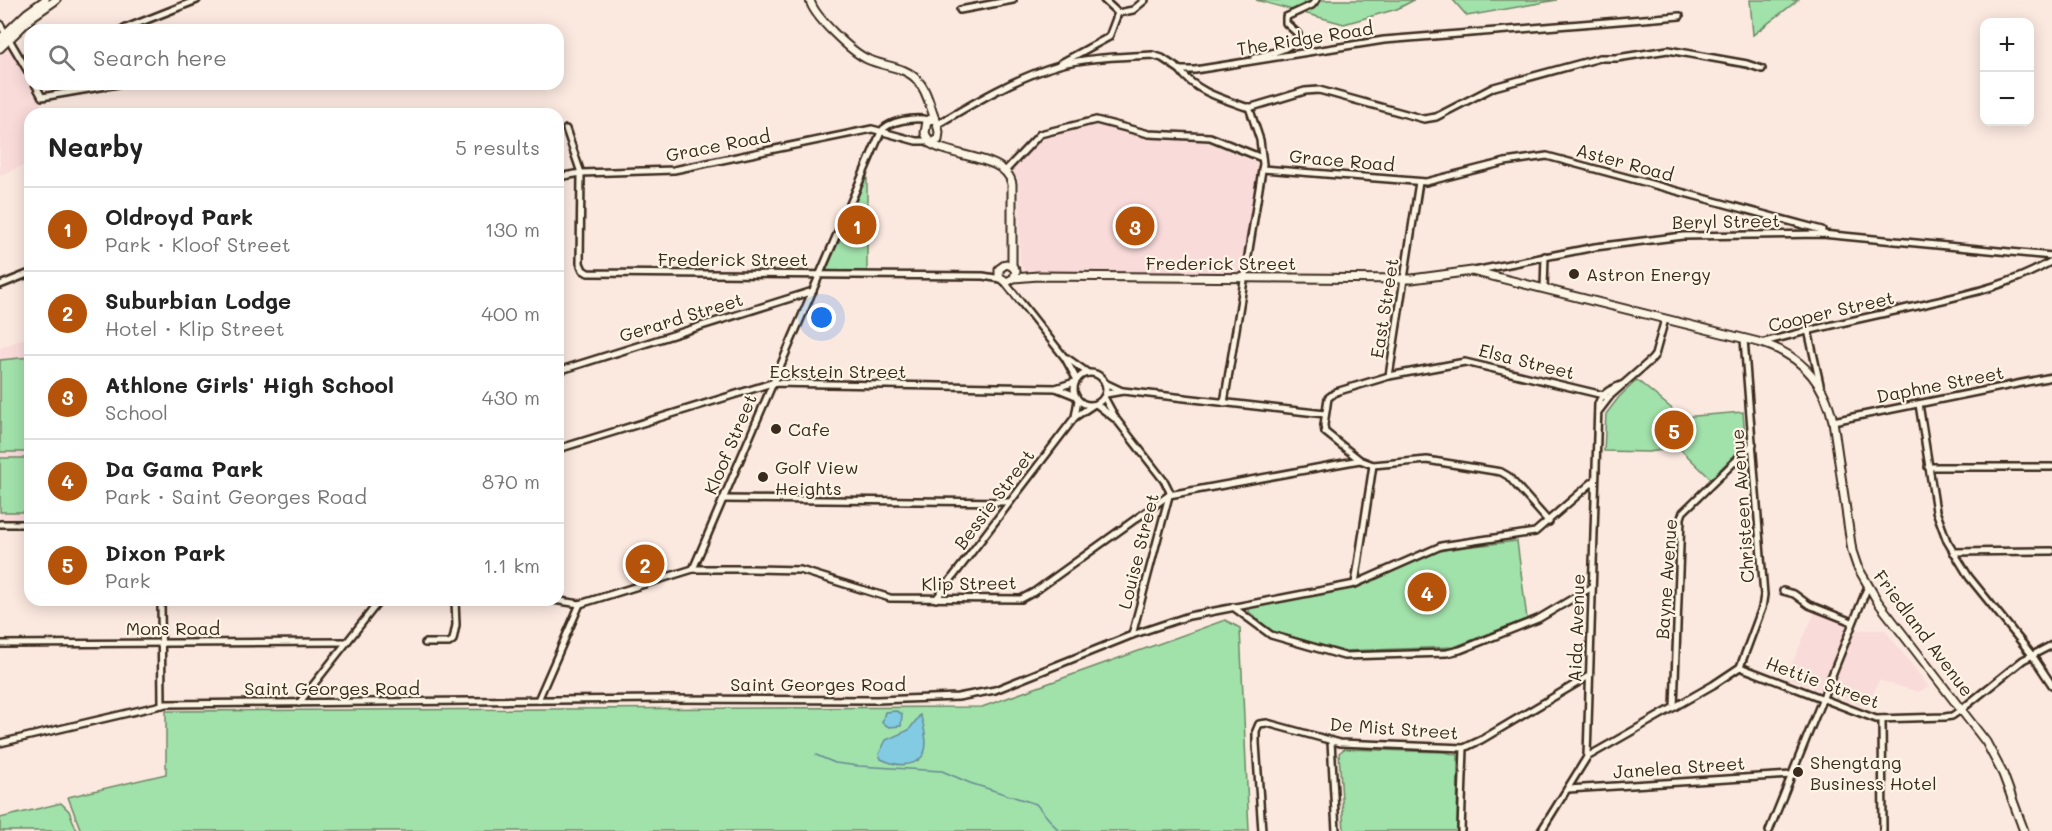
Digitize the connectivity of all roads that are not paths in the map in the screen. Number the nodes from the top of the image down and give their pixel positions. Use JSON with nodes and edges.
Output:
{"nodes":[{"id":1,"x":45,"y":0,"type":"edge"},
{"id":2,"x":56,"y":0,"type":"edge"},
{"id":3,"x":197,"y":0,"type":"edge"},
{"id":4,"x":810,"y":0,"type":"edge"},
{"id":5,"x":1014,"y":0,"type":"edge"},
{"id":6,"x":1104,"y":0,"type":"edge"},
{"id":7,"x":1145,"y":0,"type":"edge"},
{"id":8,"x":1317,"y":0,"type":"edge"},
{"id":9,"x":960,"y":10,"type":"dead end"},
{"id":10,"x":1118,"y":13,"type":"junction"},
{"id":11,"x":1680,"y":16,"type":"dead end"},
{"id":12,"x":0,"y":24,"type":"edge"},
{"id":13,"x":136,"y":24,"type":"edge"},
{"id":14,"x":8,"y":35,"type":"junction"},
{"id":15,"x":0,"y":39,"type":"edge"},
{"id":16,"x":0,"y":48,"type":"edge"},
{"id":17,"x":24,"y":61,"type":"edge"},
{"id":18,"x":1239,"y":63,"type":"junction"},
{"id":19,"x":1057,"y":66,"type":"junction"},
{"id":20,"x":1762,"y":69,"type":"dead end"},
{"id":21,"x":1180,"y":70,"type":"junction"},
{"id":22,"x":38,"y":90,"type":"edge"},
{"id":23,"x":82,"y":90,"type":"edge"},
{"id":24,"x":1249,"y":107,"type":"junction"},
{"id":25,"x":934,"y":122,"type":"junction"},
{"id":26,"x":886,"y":125,"type":"junction"},
{"id":27,"x":566,"y":129,"type":"dead end"},
{"id":28,"x":872,"y":129,"type":"junction"},
{"id":29,"x":881,"y":132,"type":"junction"},
{"id":30,"x":929,"y":142,"type":"junction"},
{"id":31,"x":948,"y":150,"type":"junction"},
{"id":32,"x":1262,"y":158,"type":"junction"},
{"id":33,"x":1262,"y":169,"type":"junction"},
{"id":34,"x":1006,"y":170,"type":"junction"},
{"id":35,"x":581,"y":173,"type":"junction"},
{"id":36,"x":564,"y":176,"type":"edge"},
{"id":37,"x":1419,"y":182,"type":"junction"},
{"id":38,"x":1822,"y":232,"type":"junction"},
{"id":39,"x":1011,"y":244,"type":"junction"},
{"id":40,"x":1545,"y":256,"type":"junction"},
{"id":41,"x":2052,"y":258,"type":"edge"},
{"id":42,"x":1013,"y":267,"type":"junction"},
{"id":43,"x":1472,"y":272,"type":"junction"},
{"id":44,"x":821,"y":274,"type":"junction"},
{"id":45,"x":1002,"y":274,"type":"junction"},
{"id":46,"x":24,"y":275,"type":"edge"},
{"id":47,"x":1038,"y":276,"type":"junction"},
{"id":48,"x":1014,"y":278,"type":"junction"},
{"id":49,"x":1243,"y":279,"type":"junction"},
{"id":50,"x":1404,"y":279,"type":"junction"},
{"id":51,"x":0,"y":285,"type":"edge"},
{"id":52,"x":1544,"y":289,"type":"junction"},
{"id":53,"x":813,"y":291,"type":"junction"},
{"id":54,"x":1018,"y":297,"type":"junction"},
{"id":55,"x":1665,"y":319,"type":"junction"},
{"id":56,"x":1808,"y":330,"type":"junction"},
{"id":57,"x":1744,"y":339,"type":"junction"},
{"id":58,"x":1761,"y":343,"type":"junction"},
{"id":59,"x":1065,"y":358,"type":"junction"},
{"id":60,"x":564,"y":369,"type":"edge"},
{"id":61,"x":1088,"y":373,"type":"junction"},
{"id":62,"x":1389,"y":376,"type":"junction"},
{"id":63,"x":2052,"y":377,"type":"edge"},
{"id":64,"x":1076,"y":381,"type":"junction"},
{"id":65,"x":772,"y":383,"type":"junction"},
{"id":66,"x":1106,"y":383,"type":"junction"},
{"id":67,"x":1820,"y":386,"type":"junction"},
{"id":68,"x":1056,"y":388,"type":"junction"},
{"id":69,"x":1123,"y":391,"type":"junction"},
{"id":70,"x":1105,"y":396,"type":"junction"},
{"id":71,"x":1077,"y":398,"type":"junction"},
{"id":72,"x":1604,"y":399,"type":"junction"},
{"id":73,"x":1224,"y":403,"type":"junction"},
{"id":74,"x":1919,"y":404,"type":"junction"},
{"id":75,"x":1094,"y":405,"type":"junction"},
{"id":76,"x":1325,"y":414,"type":"junction"},
{"id":77,"x":1075,"y":417,"type":"junction"},
{"id":78,"x":1116,"y":419,"type":"junction"},
{"id":79,"x":1833,"y":421,"type":"junction"},
{"id":80,"x":1753,"y":444,"type":"junction"},
{"id":81,"x":564,"y":447,"type":"edge"},
{"id":82,"x":1360,"y":460,"type":"junction"},
{"id":83,"x":1373,"y":465,"type":"junction"},
{"id":84,"x":1928,"y":467,"type":"junction"},
{"id":85,"x":2052,"y":467,"type":"edge"},
{"id":86,"x":1595,"y":480,"type":"junction"},
{"id":87,"x":1169,"y":495,"type":"junction"},
{"id":88,"x":723,"y":499,"type":"junction"},
{"id":89,"x":1010,"y":502,"type":"junction"},
{"id":90,"x":1549,"y":522,"type":"junction"},
{"id":91,"x":0,"y":524,"type":"edge"},
{"id":92,"x":24,"y":524,"type":"edge"},
{"id":93,"x":2052,"y":551,"type":"edge"},
{"id":94,"x":1953,"y":552,"type":"junction"},
{"id":95,"x":693,"y":569,"type":"junction"},
{"id":96,"x":1355,"y":584,"type":"junction"},
{"id":97,"x":1868,"y":586,"type":"junction"},
{"id":98,"x":1592,"y":587,"type":"junction"},
{"id":99,"x":1783,"y":591,"type":"dead end"},
{"id":100,"x":936,"y":599,"type":"junction"},
{"id":101,"x":564,"y":602,"type":"edge"},
{"id":102,"x":580,"y":604,"type":"junction"},
{"id":103,"x":161,"y":606,"type":"edge"},
{"id":104,"x":375,"y":606,"type":"edge"},
{"id":105,"x":455,"y":606,"type":"edge"},
{"id":106,"x":1233,"y":607,"type":"junction"},
{"id":107,"x":1852,"y":622,"type":"junction"},
{"id":108,"x":1132,"y":635,"type":"junction"},
{"id":109,"x":347,"y":642,"type":"junction"},
{"id":110,"x":425,"y":643,"type":"dead end"},
{"id":111,"x":0,"y":644,"type":"edge"},
{"id":112,"x":161,"y":644,"type":"junction"},
{"id":113,"x":2052,"y":645,"type":"edge"},
{"id":114,"x":2032,"y":655,"type":"junction"},
{"id":115,"x":1740,"y":667,"type":"junction"},
{"id":116,"x":1589,"y":676,"type":"junction"},
{"id":117,"x":2052,"y":685,"type":"edge"},
{"id":118,"x":1822,"y":698,"type":"junction"},
{"id":119,"x":538,"y":700,"type":"junction"},
{"id":120,"x":299,"y":703,"type":"junction"},
{"id":121,"x":162,"y":705,"type":"junction"},
{"id":122,"x":1674,"y":707,"type":"junction"},
{"id":123,"x":1962,"y":709,"type":"junction"},
{"id":124,"x":1882,"y":720,"type":"junction"},
{"id":125,"x":1331,"y":741,"type":"junction"},
{"id":126,"x":0,"y":743,"type":"edge"},
{"id":127,"x":1464,"y":748,"type":"junction"},
{"id":128,"x":1587,"y":757,"type":"junction"},
{"id":129,"x":1792,"y":775,"type":"junction"},
{"id":130,"x":1568,"y":789,"type":"junction"},
{"id":131,"x":1262,"y":831,"type":"edge"},
{"id":132,"x":1336,"y":831,"type":"edge"},
{"id":133,"x":1461,"y":831,"type":"edge"},
{"id":134,"x":1540,"y":831,"type":"edge"},
{"id":135,"x":1769,"y":831,"type":"edge"},
{"id":136,"x":1883,"y":831,"type":"edge"},
{"id":137,"x":2022,"y":831,"type":"edge"}],
"edges":[{"from":1,"to":14,"type":"main road"},
{"from":2,"to":14,"type":"main road"},
{"from":3,"to":13,"type":"street"},
{"from":4,"to":25,"type":"main road"},
{"from":5,"to":9,"type":"street"},
{"from":6,"to":10,"type":"street"},
{"from":7,"to":10,"type":"street"},
{"from":8,"to":18,"type":"street"},
{"from":10,"to":19,"type":"street"},
{"from":11,"to":18,"type":"street","name":"The Ridge Road"},
{"from":12,"to":14,"type":"street"},
{"from":14,"to":15,"type":"main road"},
{"from":14,"to":16,"type":"main road"},
{"from":14,"to":17,"type":"street"},
{"from":18,"to":21,"type":"street","name":"The Ridge Road"},
{"from":19,"to":21,"type":"street"},
{"from":19,"to":25,"type":"street"},
{"from":20,"to":24,"type":"street"},
{"from":21,"to":24,"type":"street"},
{"from":22,"to":23,"type":"street"},
{"from":24,"to":32,"type":"street"},
{"from":25,"to":26,"type":"street"},
{"from":25,"to":30,"type":"main road"},
{"from":25,"to":30,"type":"main road"},
{"from":25,"to":31,"type":"main road"},
{"from":26,"to":28,"type":"street","name":"Grace Road"},
{"from":26,"to":29,"type":"street"},
{"from":27,"to":35,"type":"street"},
{"from":28,"to":29,"type":"street"},
{"from":28,"to":35,"type":"street","name":"Grace Road"},
{"from":29,"to":30,"type":"street"},
{"from":29,"to":44,"type":"street","name":"Kloof Street"},
{"from":30,"to":31,"type":"main road"},
{"from":31,"to":34,"type":"main road"},
{"from":32,"to":33,"type":"street"},
{"from":32,"to":34,"type":"street","name":"Grace Road"},
{"from":33,"to":37,"type":"street","name":"Grace Road"},
{"from":33,"to":49,"type":"street"},
{"from":34,"to":39,"type":"main road"},
{"from":35,"to":36,"type":"street","name":"Grace Road"},
{"from":35,"to":44,"type":"street","name":"Frederick Street"},
{"from":37,"to":38,"type":"street","name":"Aster Road"},
{"from":37,"to":50,"type":"street","name":"East Street"},
{"from":38,"to":40,"type":"street","name":"Beryl Street"},
{"from":38,"to":41,"type":"street","name":"Beryl Street"},
{"from":39,"to":42,"type":"main road"},
{"from":39,"to":45,"type":"main road"},
{"from":40,"to":43,"type":"street","name":"Beryl Street"},
{"from":40,"to":52,"type":"street"},
{"from":41,"to":56,"type":"street","name":"Cooper Street"},
{"from":42,"to":45,"type":"main road","name":"Frederick Street"},
{"from":42,"to":47,"type":"main road","name":"Frederick Street"},
{"from":42,"to":48,"type":"main road"},
{"from":43,"to":50,"type":"main road","name":"Beryl Street"},
{"from":43,"to":52,"type":"main road","name":"Cooper Street"},
{"from":44,"to":45,"type":"street","name":"Frederick Street"},
{"from":44,"to":53,"type":"street","name":"Kloof Street"},
{"from":45,"to":48,"type":"main road","name":"Frederick Street"},
{"from":45,"to":54,"type":"street"},
{"from":46,"to":51,"type":"street"},
{"from":47,"to":48,"type":"main road","name":"Frederick Street"},
{"from":47,"to":49,"type":"main road","name":"Frederick Street"},
{"from":48,"to":54,"type":"street"},
{"from":49,"to":50,"type":"main road","name":"Frederick Street"},
{"from":49,"to":73,"type":"street"},
{"from":50,"to":62,"type":"street","name":"East Street"},
{"from":52,"to":55,"type":"main road","name":"Cooper Street"},
{"from":53,"to":60,"type":"street","name":"Gerard Street"},
{"from":53,"to":65,"type":"street","name":"Kloof Street"},
{"from":54,"to":59,"type":"street"},
{"from":55,"to":57,"type":"main road","name":"Cooper Street"},
{"from":55,"to":72,"type":"street","name":"Aida Avenue"},
{"from":56,"to":58,"type":"street","name":"Cooper Street"},
{"from":56,"to":67,"type":"street","name":"Friedland Avenue"},
{"from":57,"to":58,"type":"main road","name":"Cooper Street"},
{"from":57,"to":80,"type":"street","name":"Christeen Avenue"},
{"from":58,"to":67,"type":"main road","name":"Friedland Avenue"},
{"from":59,"to":61,"type":"street"},
{"from":59,"to":64,"type":"street"},
{"from":61,"to":64,"type":"street"},
{"from":61,"to":66,"type":"street"},
{"from":62,"to":72,"type":"street","name":"Elsa Street"},
{"from":62,"to":76,"type":"street","name":"East Street"},
{"from":63,"to":74,"type":"street","name":"Daphne Street"},
{"from":64,"to":68,"type":"street","name":"Eckstein Street"},
{"from":64,"to":71,"type":"street"},
{"from":65,"to":68,"type":"street","name":"Eckstein Street"},
{"from":65,"to":81,"type":"street","name":"Eckstein Street"},
{"from":65,"to":88,"type":"street","name":"Kloof Street"},
{"from":66,"to":69,"type":"street"},
{"from":66,"to":70,"type":"street"},
{"from":67,"to":79,"type":"main road","name":"Friedland Avenue"},
{"from":68,"to":71,"type":"street","name":"Eckstein Street"},
{"from":69,"to":70,"type":"street"},
{"from":69,"to":73,"type":"street"},
{"from":70,"to":75,"type":"street"},
{"from":70,"to":78,"type":"street","name":"Louise Street"},
{"from":71,"to":75,"type":"street"},
{"from":71,"to":77,"type":"street","name":"Bessie Street"},
{"from":72,"to":86,"type":"street","name":"Aida Avenue"},
{"from":73,"to":76,"type":"street"},
{"from":74,"to":79,"type":"street","name":"Daphne Street"},
{"from":74,"to":84,"type":"street"},
{"from":75,"to":77,"type":"street","name":"Bessie Street"},
{"from":75,"to":78,"type":"street","name":"Louise Street"},
{"from":76,"to":82,"type":"street"},
{"from":77,"to":89,"type":"street","name":"Bessie Street"},
{"from":78,"to":87,"type":"street","name":"Louise Street"},
{"from":79,"to":97,"type":"main road","name":"Friedland Avenue"},
{"from":80,"to":115,"type":"street","name":"Christeen Avenue"},
{"from":80,"to":122,"type":"street","name":"Bayne Avenue"},
{"from":82,"to":83,"type":"street"},
{"from":82,"to":87,"type":"street","name":"Klip Street"},
{"from":83,"to":90,"type":"street"},
{"from":83,"to":96,"type":"street"},
{"from":84,"to":85,"type":"street"},
{"from":84,"to":94,"type":"street"},
{"from":86,"to":90,"type":"street","name":"Saint Georges Road"},
{"from":86,"to":98,"type":"street","name":"Aida Avenue"},
{"from":87,"to":100,"type":"street","name":"Klip Street"},
{"from":87,"to":108,"type":"street","name":"Louise Street"},
{"from":88,"to":89,"type":"street"},
{"from":88,"to":95,"type":"street","name":"Kloof Street"},
{"from":89,"to":100,"type":"street","name":"Bessie Street"},
{"from":90,"to":96,"type":"street","name":"Saint Georges Road"},
{"from":91,"to":92,"type":"street"},
{"from":93,"to":94,"type":"street"},
{"from":94,"to":114,"type":"street"},
{"from":95,"to":100,"type":"street","name":"Klip Street"},
{"from":95,"to":102,"type":"street","name":"Klip Street"},
{"from":96,"to":106,"type":"street","name":"Saint Georges Road"},
{"from":97,"to":107,"type":"street"},
{"from":97,"to":123,"type":"main road","name":"Friedland Avenue"},
{"from":98,"to":106,"type":"street"},
{"from":98,"to":116,"type":"street","name":"Aida Avenue"},
{"from":99,"to":107,"type":"street"},
{"from":101,"to":102,"type":"street","name":"Klip Street"},
{"from":102,"to":119,"type":"street"},
{"from":103,"to":112,"type":"street"},
{"from":104,"to":109,"type":"street"},
{"from":105,"to":110,"type":"street"},
{"from":106,"to":108,"type":"street","name":"Saint Georges Road"},
{"from":107,"to":118,"type":"street"},
{"from":108,"to":119,"type":"street","name":"Saint Georges Road"},
{"from":109,"to":112,"type":"street","name":"Mons Road"},
{"from":109,"to":120,"type":"street"},
{"from":111,"to":112,"type":"street","name":"Mons Road"},
{"from":112,"to":121,"type":"street"},
{"from":113,"to":114,"type":"street","name":"Hettie Street"},
{"from":114,"to":117,"type":"street"},
{"from":114,"to":123,"type":"street","name":"Hettie Street"},
{"from":115,"to":118,"type":"street","name":"Hettie Street"},
{"from":115,"to":122,"type":"street","name":"Hettie Street"},
{"from":116,"to":127,"type":"street","name":"De Mist Street"},
{"from":116,"to":128,"type":"street","name":"Aida Avenue"},
{"from":118,"to":124,"type":"street","name":"Hettie Street"},
{"from":118,"to":129,"type":"street"},
{"from":119,"to":120,"type":"street","name":"Saint Georges Road"},
{"from":120,"to":121,"type":"street","name":"Saint Georges Road"},
{"from":121,"to":126,"type":"street","name":"Saint Georges Road"},
{"from":122,"to":128,"type":"street","name":"Hettie Street"},
{"from":123,"to":124,"type":"street","name":"Hettie Street"},
{"from":123,"to":137,"type":"main road","name":"Friedland Avenue"},
{"from":124,"to":136,"type":"street"},
{"from":125,"to":127,"type":"street","name":"De Mist Street"},
{"from":125,"to":131,"type":"street","name":"De Mist Street"},
{"from":125,"to":132,"type":"street"},
{"from":127,"to":133,"type":"street"},
{"from":128,"to":130,"type":"street","name":"Aida Avenue"},
{"from":129,"to":130,"type":"street","name":"Janelea Street"},
{"from":129,"to":135,"type":"street"},
{"from":130,"to":134,"type":"street","name":"Aida Avenue"}]}
